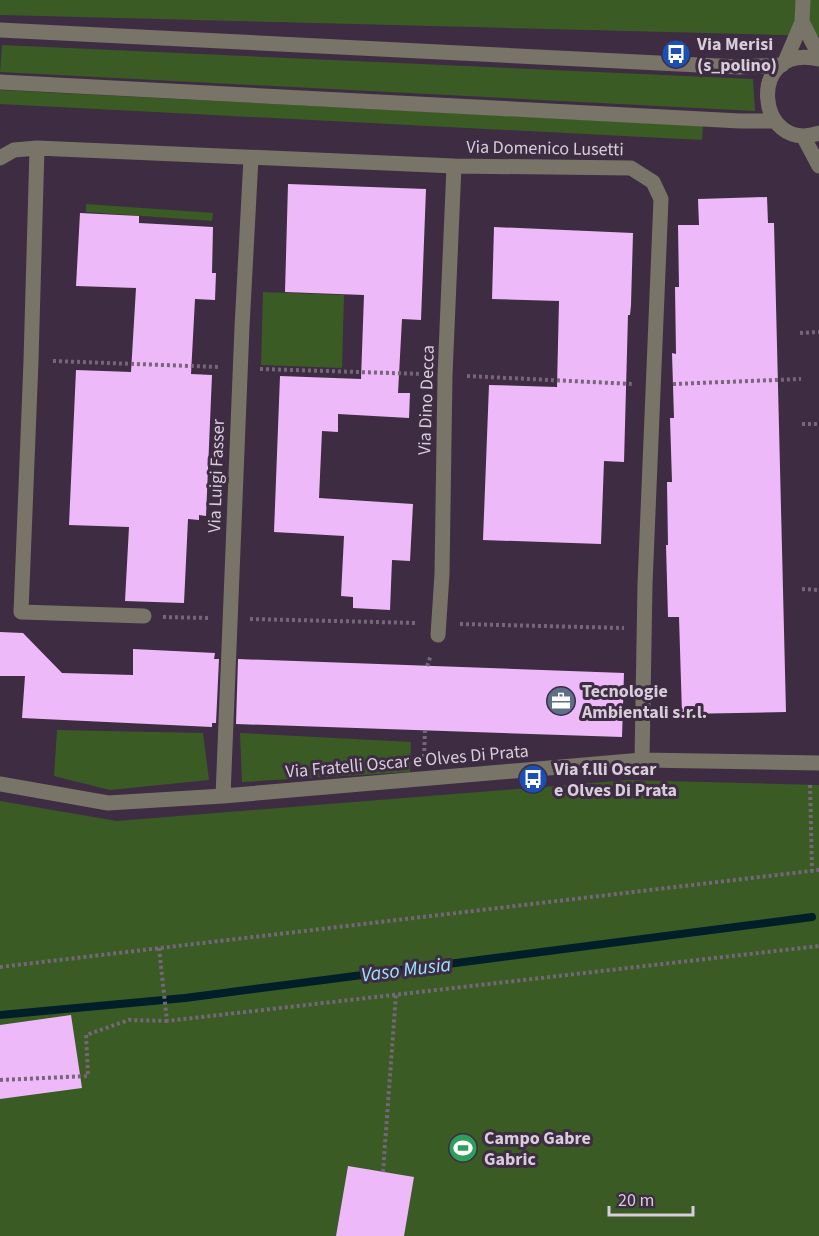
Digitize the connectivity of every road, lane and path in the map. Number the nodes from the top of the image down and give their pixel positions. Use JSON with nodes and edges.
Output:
{"nodes":[{"id":1,"x":803,"y":0,"type":"edge"},
{"id":2,"x":802,"y":22,"type":"junction"},
{"id":3,"x":0,"y":30,"type":"edge"},
{"id":4,"x":819,"y":57,"type":"edge"},
{"id":5,"x":784,"y":64,"type":"junction"},
{"id":6,"x":0,"y":82,"type":"edge"},
{"id":7,"x":775,"y":121,"type":"junction"},
{"id":8,"x":811,"y":135,"type":"edge"},
{"id":9,"x":37,"y":148,"type":"junction"},
{"id":10,"x":0,"y":158,"type":"edge"},
{"id":11,"x":251,"y":158,"type":"junction"},
{"id":12,"x":454,"y":166,"type":"junction"},
{"id":13,"x":819,"y":166,"type":"edge"},
{"id":14,"x":819,"y":332,"type":"edge"},
{"id":15,"x":800,"y":333,"type":"dead end"},
{"id":16,"x":31,"y":361,"type":"junction"},
{"id":17,"x":220,"y":367,"type":"dead end"},
{"id":18,"x":256,"y":369,"type":"dead end"},
{"id":19,"x":445,"y":375,"type":"junction"},
{"id":20,"x":801,"y":379,"type":"dead end"},
{"id":21,"x":654,"y":385,"type":"junction"},
{"id":22,"x":802,"y":424,"type":"dead end"},
{"id":23,"x":819,"y":424,"type":"edge"},
{"id":24,"x":802,"y":589,"type":"dead end"},
{"id":25,"x":819,"y":590,"type":"edge"},
{"id":26,"x":144,"y":616,"type":"joint"},
{"id":27,"x":216,"y":618,"type":"dead end"},
{"id":28,"x":240,"y":619,"type":"dead end"},
{"id":29,"x":418,"y":623,"type":"dead end"},
{"id":30,"x":454,"y":624,"type":"dead end"},
{"id":31,"x":644,"y":629,"type":"junction"},
{"id":32,"x":438,"y":635,"type":"dead end"},
{"id":33,"x":642,"y":760,"type":"junction"},
{"id":34,"x":819,"y":763,"type":"edge"},
{"id":35,"x":0,"y":784,"type":"edge"},
{"id":36,"x":810,"y":784,"type":"dead end"},
{"id":37,"x":223,"y":796,"type":"junction"},
{"id":38,"x":819,"y":870,"type":"edge"},
{"id":39,"x":812,"y":871,"type":"junction"},
{"id":40,"x":819,"y":946,"type":"edge"},
{"id":41,"x":159,"y":948,"type":"junction"},
{"id":42,"x":0,"y":967,"type":"edge"},
{"id":43,"x":396,"y":994,"type":"junction"},
{"id":44,"x":167,"y":1021,"type":"junction"},
{"id":45,"x":0,"y":1080,"type":"edge"},
{"id":46,"x":383,"y":1172,"type":"dead end"}],
"edges":[{"from":1,"to":2,"type":"street"},
{"from":2,"to":4,"type":"street"},
{"from":2,"to":5,"type":"street"},
{"from":3,"to":5,"type":"street"},
{"from":4,"to":5,"type":"street"},
{"from":5,"to":7,"type":"street"},
{"from":6,"to":7,"type":"street"},
{"from":7,"to":8,"type":"street"},
{"from":8,"to":13,"type":"street"},
{"from":9,"to":10,"type":"street","name":"Via Domenico Lusetti"},
{"from":9,"to":11,"type":"street","name":"Via Domenico Lusetti"},
{"from":9,"to":16,"type":"street"},
{"from":11,"to":12,"type":"street","name":"Via Domenico Lusetti"},
{"from":11,"to":37,"type":"street","name":"Via Luigi Fasser"},
{"from":12,"to":19,"type":"street","name":"Via Dino Decca"},
{"from":12,"to":21,"type":"street","name":"Via Domenico Lusetti"},
{"from":14,"to":15,"type":"path"},
{"from":16,"to":17,"type":"path"},
{"from":16,"to":26,"type":"street"},
{"from":18,"to":19,"type":"path"},
{"from":19,"to":21,"type":"path"},
{"from":19,"to":32,"type":"street","name":"Via Dino Decca"},
{"from":20,"to":21,"type":"path"},
{"from":21,"to":31,"type":"street","name":"Via Domenico Lusetti"},
{"from":22,"to":23,"type":"path"},
{"from":24,"to":25,"type":"path"},
{"from":26,"to":27,"type":"path"},
{"from":28,"to":29,"type":"path"},
{"from":30,"to":31,"type":"path"},
{"from":31,"to":33,"type":"street","name":"Via Domenico Lusetti"},
{"from":33,"to":34,"type":"street","name":"Via Fratelli Oscar e Olves Di Prata"},
{"from":33,"to":37,"type":"street","name":"Via Fratelli Oscar e Olves Di Prata"},
{"from":35,"to":37,"type":"street","name":"Via Fratelli Oscar e Olves Di Prata"},
{"from":36,"to":39,"type":"path"},
{"from":38,"to":39,"type":"path"},
{"from":39,"to":41,"type":"path"},
{"from":40,"to":43,"type":"path"},
{"from":41,"to":42,"type":"path"},
{"from":41,"to":44,"type":"path"},
{"from":43,"to":44,"type":"path"},
{"from":43,"to":46,"type":"path"},
{"from":44,"to":45,"type":"path"}]}
